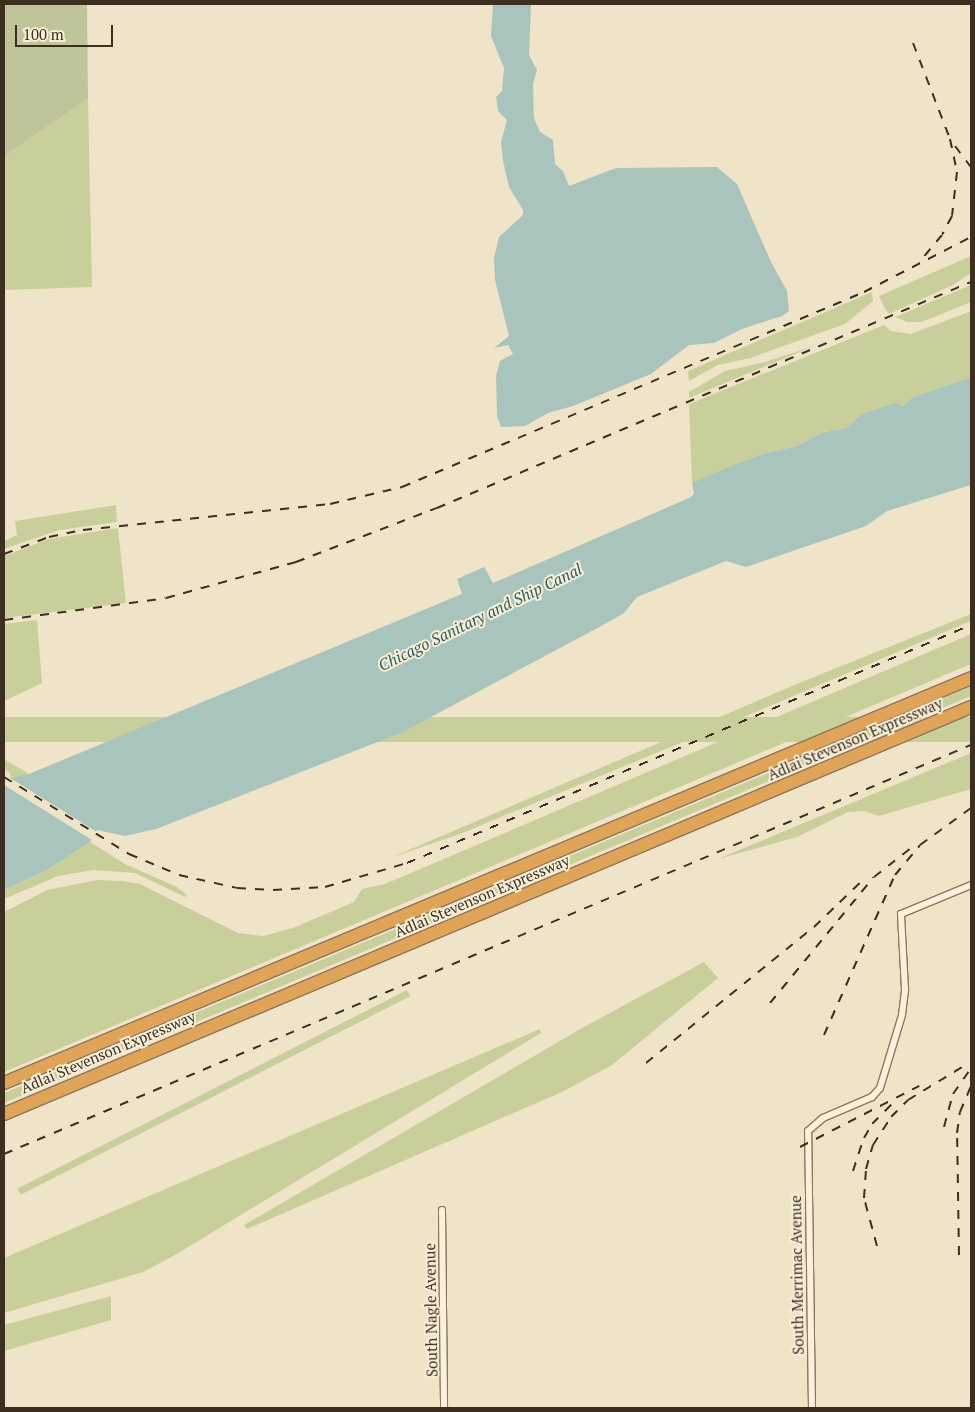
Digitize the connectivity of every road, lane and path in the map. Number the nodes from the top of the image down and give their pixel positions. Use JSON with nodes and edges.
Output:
{"nodes":[{"id":1,"x":971,"y":678,"type":"edge"},
{"id":2,"x":971,"y":707,"type":"edge"},
{"id":3,"x":971,"y":885,"type":"edge"},
{"id":4,"x":4,"y":1083,"type":"edge"},
{"id":5,"x":4,"y":1114,"type":"edge"},
{"id":6,"x":442,"y":1210,"type":"dead end"},
{"id":7,"x":444,"y":1408,"type":"edge"},
{"id":8,"x":812,"y":1408,"type":"edge"}],
"edges":[{"from":1,"to":4,"type":"highway","name":"Adlai Stevenson Expressway"},
{"from":2,"to":5,"type":"highway","name":"Adlai Stevenson Expressway"},
{"from":3,"to":8,"type":"street","name":"South Merrimac Avenue"},
{"from":6,"to":7,"type":"street","name":"South Nagle Avenue"}]}
